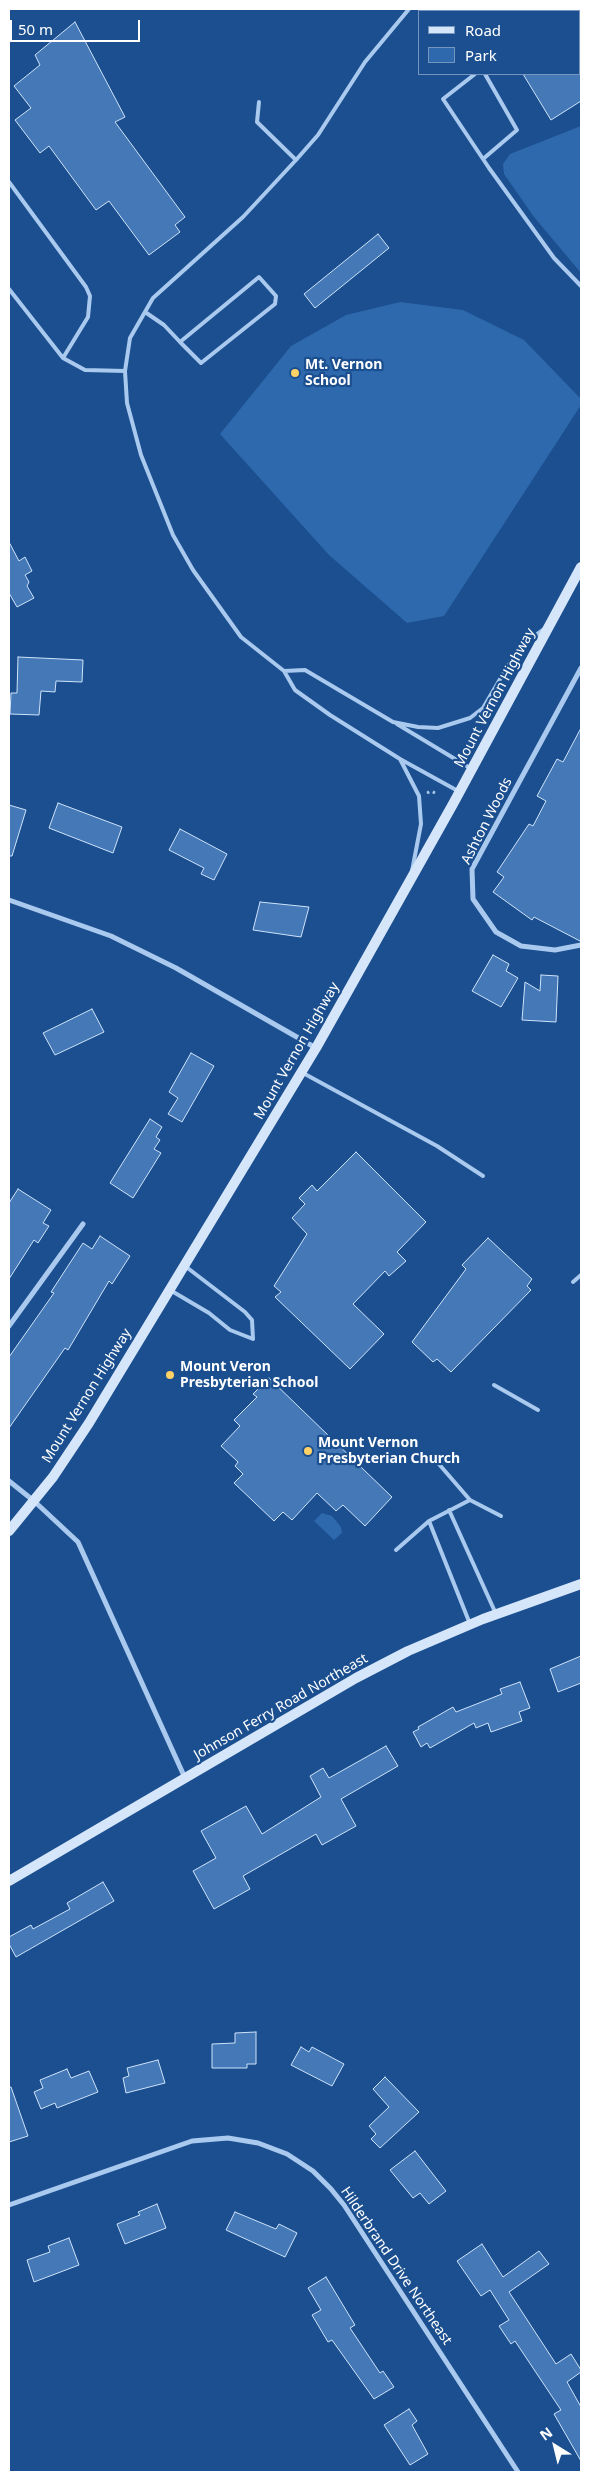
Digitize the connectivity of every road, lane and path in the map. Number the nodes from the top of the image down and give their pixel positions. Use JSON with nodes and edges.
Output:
{"nodes":[{"id":1,"x":408,"y":9,"type":"edge"},
{"id":2,"x":474,"y":75,"type":"edge"},
{"id":3,"x":485,"y":75,"type":"edge"},
{"id":4,"x":258,"y":102,"type":"dead end"},
{"id":5,"x":483,"y":159,"type":"junction"},
{"id":6,"x":296,"y":160,"type":"junction"},
{"id":7,"x":9,"y":182,"type":"edge"},
{"id":8,"x":581,"y":286,"type":"edge"},
{"id":9,"x":9,"y":288,"type":"edge"},
{"id":10,"x":145,"y":312,"type":"junction"},
{"id":11,"x":180,"y":342,"type":"junction"},
{"id":12,"x":62,"y":358,"type":"junction"},
{"id":13,"x":125,"y":371,"type":"junction"},
{"id":14,"x":581,"y":567,"type":"edge"},
{"id":15,"x":551,"y":624,"type":"junction"},
{"id":16,"x":581,"y":668,"type":"edge"},
{"id":17,"x":284,"y":671,"type":"junction"},
{"id":18,"x":393,"y":722,"type":"junction"},
{"id":19,"x":400,"y":759,"type":"junction"},
{"id":20,"x":472,"y":769,"type":"junction"},
{"id":21,"x":460,"y":792,"type":"junction"},
{"id":22,"x":409,"y":884,"type":"junction"},
{"id":23,"x":9,"y":900,"type":"edge"},
{"id":24,"x":581,"y":945,"type":"edge"},
{"id":25,"x":316,"y":1048,"type":"junction"},
{"id":26,"x":301,"y":1072,"type":"junction"},
{"id":27,"x":483,"y":1176,"type":"dead end"},
{"id":28,"x":83,"y":1224,"type":"dead end"},
{"id":29,"x":185,"y":1266,"type":"junction"},
{"id":30,"x":581,"y":1275,"type":"edge"},
{"id":31,"x":573,"y":1282,"type":"dead end"},
{"id":32,"x":170,"y":1290,"type":"junction"},
{"id":33,"x":9,"y":1326,"type":"edge"},
{"id":34,"x":494,"y":1385,"type":"dead end"},
{"id":35,"x":538,"y":1410,"type":"dead end"},
{"id":36,"x":438,"y":1463,"type":"dead end"},
{"id":37,"x":9,"y":1481,"type":"edge"},
{"id":38,"x":34,"y":1500,"type":"junction"},
{"id":39,"x":470,"y":1500,"type":"junction"},
{"id":40,"x":449,"y":1510,"type":"junction"},
{"id":41,"x":501,"y":1516,"type":"dead end"},
{"id":42,"x":429,"y":1521,"type":"junction"},
{"id":43,"x":9,"y":1531,"type":"edge"},
{"id":44,"x":396,"y":1550,"type":"dead end"},
{"id":45,"x":581,"y":1584,"type":"edge"},
{"id":46,"x":496,"y":1614,"type":"junction"},
{"id":47,"x":470,"y":1624,"type":"junction"},
{"id":48,"x":185,"y":1778,"type":"junction"},
{"id":49,"x":9,"y":1881,"type":"edge"},
{"id":50,"x":9,"y":2204,"type":"edge"},
{"id":51,"x":518,"y":2472,"type":"edge"}],
"edges":[{"from":1,"to":6,"type":"lane"},
{"from":2,"to":5,"type":"lane"},
{"from":3,"to":5,"type":"lane"},
{"from":4,"to":6,"type":"lane"},
{"from":5,"to":8,"type":"lane"},
{"from":6,"to":10,"type":"lane"},
{"from":7,"to":12,"type":"lane"},
{"from":9,"to":12,"type":"lane"},
{"from":10,"to":11,"type":"lane"},
{"from":10,"to":13,"type":"lane"},
{"from":11,"to":11,"type":"lane"},
{"from":12,"to":13,"type":"lane"},
{"from":13,"to":17,"type":"lane"},
{"from":14,"to":15,"type":"main road","name":"Mount Vernon Highway"},
{"from":15,"to":18,"type":"lane"},
{"from":15,"to":20,"type":"main road","name":"Mount Vernon Highway"},
{"from":16,"to":24,"type":"street","name":"Ashton Woods"},
{"from":17,"to":18,"type":"lane"},
{"from":17,"to":19,"type":"lane"},
{"from":18,"to":20,"type":"lane"},
{"from":19,"to":21,"type":"lane"},
{"from":19,"to":22,"type":"lane"},
{"from":20,"to":21,"type":"main road","name":"Mount Vernon Highway"},
{"from":21,"to":22,"type":"main road","name":"Mount Vernon Highway"},
{"from":22,"to":25,"type":"main road","name":"Mount Vernon Highway"},
{"from":23,"to":25,"type":"street"},
{"from":25,"to":26,"type":"main road","name":"Mount Vernon Highway"},
{"from":26,"to":27,"type":"lane"},
{"from":26,"to":29,"type":"main road","name":"Mount Vernon Highway"},
{"from":28,"to":33,"type":"street"},
{"from":29,"to":32,"type":"main road","name":"Mount Vernon Highway"},
{"from":29,"to":32,"type":"lane"},
{"from":30,"to":31,"type":"lane"},
{"from":32,"to":38,"type":"main road","name":"Mount Vernon Highway"},
{"from":34,"to":35,"type":"lane"},
{"from":36,"to":39,"type":"lane"},
{"from":37,"to":38,"type":"street"},
{"from":38,"to":43,"type":"main road","name":"Mount Vernon Highway"},
{"from":38,"to":48,"type":"street"},
{"from":39,"to":40,"type":"lane"},
{"from":39,"to":41,"type":"lane"},
{"from":40,"to":42,"type":"lane"},
{"from":40,"to":46,"type":"lane"},
{"from":42,"to":44,"type":"lane"},
{"from":42,"to":47,"type":"lane"},
{"from":45,"to":46,"type":"main road","name":"Johnson Ferry Road Northeast"},
{"from":46,"to":47,"type":"main road","name":"Johnson Ferry Road Northeast"},
{"from":47,"to":48,"type":"main road","name":"Johnson Ferry Road Northeast"},
{"from":48,"to":49,"type":"main road","name":"Johnson Ferry Road Northeast"},
{"from":50,"to":51,"type":"street","name":"Hilderbrand Drive Northeast"}]}
